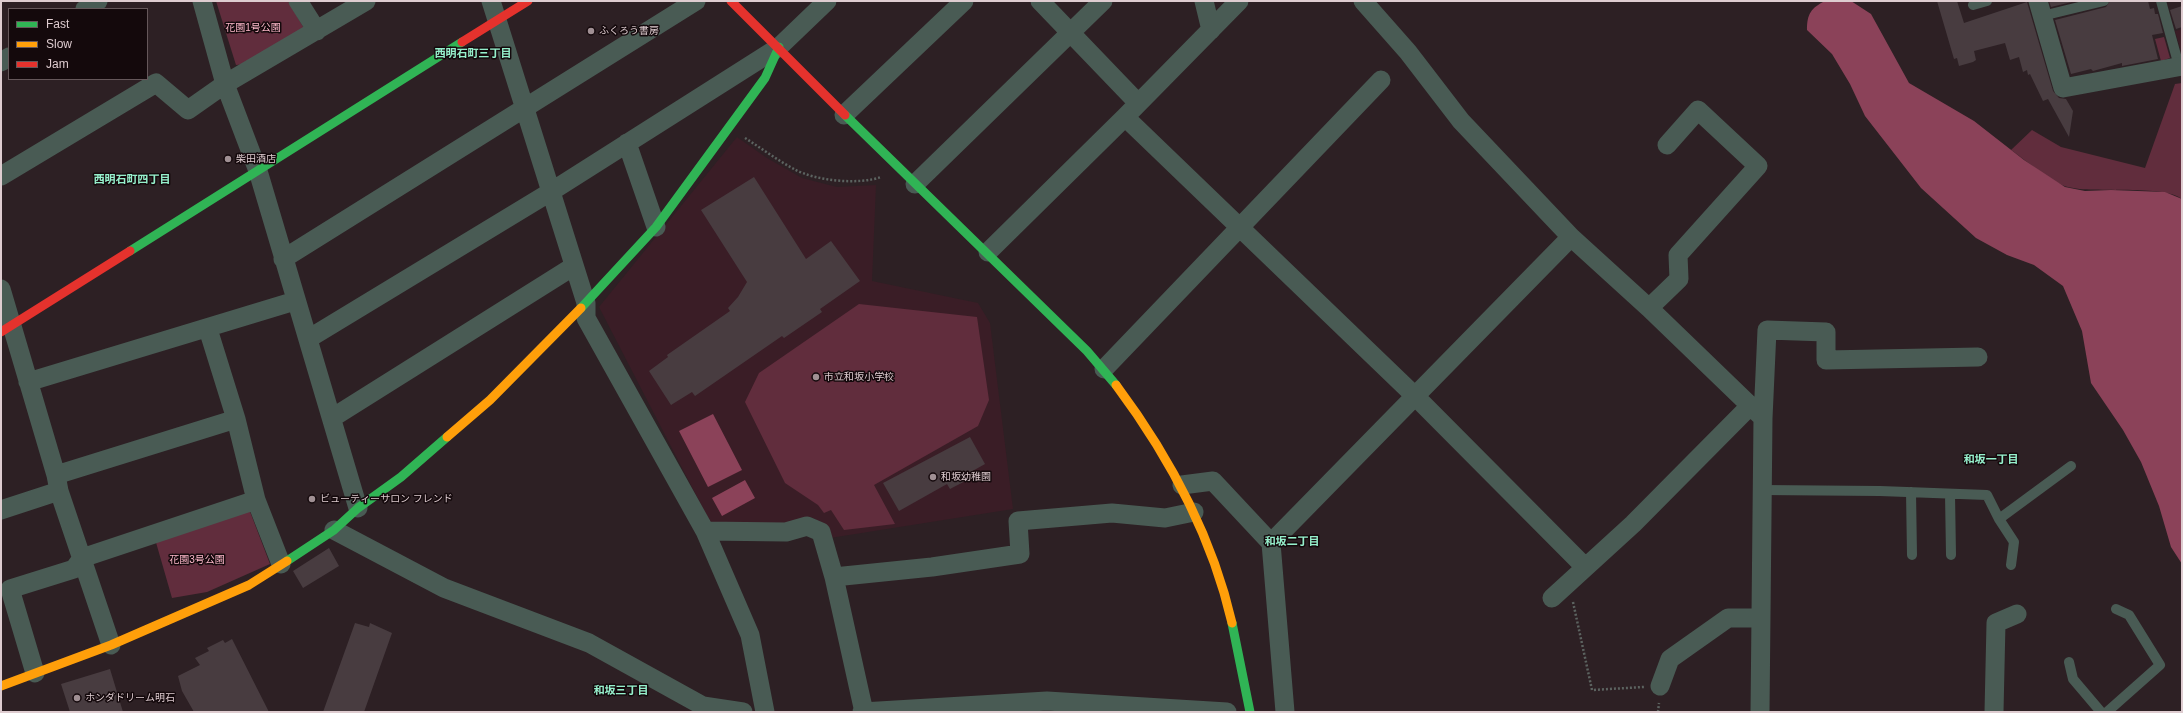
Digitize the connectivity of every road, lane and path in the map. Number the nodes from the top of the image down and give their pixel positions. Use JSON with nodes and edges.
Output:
{"nodes":[{"id":1,"x":98,"y":1,"type":"edge"},
{"id":2,"x":202,"y":1,"type":"edge"},
{"id":3,"x":298,"y":1,"type":"edge"},
{"id":4,"x":366,"y":1,"type":"edge"},
{"id":5,"x":491,"y":1,"type":"edge"},
{"id":6,"x":528,"y":1,"type":"edge"},
{"id":7,"x":696,"y":1,"type":"edge"},
{"id":8,"x":731,"y":1,"type":"edge"},
{"id":9,"x":827,"y":1,"type":"edge"},
{"id":10,"x":964,"y":1,"type":"edge"},
{"id":11,"x":1040,"y":1,"type":"edge"},
{"id":12,"x":1103,"y":1,"type":"edge"},
{"id":13,"x":1204,"y":1,"type":"edge"},
{"id":14,"x":1239,"y":1,"type":"edge"},
{"id":15,"x":1363,"y":1,"type":"edge"},
{"id":16,"x":1987,"y":1,"type":"edge"},
{"id":17,"x":2104,"y":1,"type":"edge"},
{"id":18,"x":2161,"y":1,"type":"edge"},
{"id":19,"x":1973,"y":5,"type":"dead end"},
{"id":20,"x":87,"y":8,"type":"edge"},
{"id":21,"x":2040,"y":8,"type":"edge"},
{"id":22,"x":496,"y":21,"type":"junction"},
{"id":23,"x":1211,"y":30,"type":"junction"},
{"id":24,"x":317,"y":31,"type":"junction"},
{"id":25,"x":1070,"y":32,"type":"junction"},
{"id":26,"x":779,"y":47,"type":"junction"},
{"id":27,"x":2181,"y":66,"type":"edge"},
{"id":28,"x":1381,"y":80,"type":"dead end"},
{"id":29,"x":225,"y":84,"type":"junction"},
{"id":30,"x":1138,"y":103,"type":"junction"},
{"id":31,"x":526,"y":108,"type":"junction"},
{"id":32,"x":844,"y":115,"type":"junction"},
{"id":33,"x":1125,"y":117,"type":"junction"},
{"id":34,"x":729,"y":128,"type":"junction"},
{"id":35,"x":627,"y":143,"type":"junction"},
{"id":36,"x":1667,"y":145,"type":"dead end"},
{"id":37,"x":897,"y":166,"type":"junction"},
{"id":38,"x":258,"y":171,"type":"junction"},
{"id":39,"x":1,"y":176,"type":"edge"},
{"id":40,"x":916,"y":184,"type":"junction"},
{"id":41,"x":552,"y":191,"type":"junction"},
{"id":42,"x":656,"y":227,"type":"junction"},
{"id":43,"x":1241,"y":227,"type":"junction"},
{"id":44,"x":1571,"y":237,"type":"junction"},
{"id":45,"x":988,"y":252,"type":"junction"},
{"id":46,"x":283,"y":259,"type":"junction"},
{"id":47,"x":574,"y":266,"type":"junction"},
{"id":48,"x":1,"y":289,"type":"edge"},
{"id":49,"x":295,"y":301,"type":"junction"},
{"id":50,"x":586,"y":303,"type":"junction"},
{"id":51,"x":1649,"y":308,"type":"junction"},
{"id":52,"x":7,"y":329,"type":"edge"},
{"id":53,"x":208,"y":329,"type":"junction"},
{"id":54,"x":308,"y":339,"type":"junction"},
{"id":55,"x":1978,"y":357,"type":"dead end"},
{"id":56,"x":1104,"y":369,"type":"junction"},
{"id":57,"x":28,"y":382,"type":"junction"},
{"id":58,"x":1416,"y":396,"type":"junction"},
{"id":59,"x":1757,"y":412,"type":"junction"},
{"id":60,"x":332,"y":418,"type":"junction"},
{"id":61,"x":236,"y":419,"type":"junction"},
{"id":62,"x":2071,"y":466,"type":"dead end"},
{"id":63,"x":58,"y":483,"type":"junction"},
{"id":64,"x":1182,"y":485,"type":"junction"},
{"id":65,"x":1762,"y":490,"type":"junction"},
{"id":66,"x":1911,"y":492,"type":"junction"},
{"id":67,"x":1950,"y":494,"type":"junction"},
{"id":68,"x":256,"y":500,"type":"junction"},
{"id":69,"x":358,"y":508,"type":"junction"},
{"id":70,"x":1,"y":510,"type":"edge"},
{"id":71,"x":1194,"y":512,"type":"junction"},
{"id":72,"x":1999,"y":519,"type":"junction"},
{"id":73,"x":334,"y":530,"type":"junction"},
{"id":74,"x":705,"y":531,"type":"junction"},
{"id":75,"x":1271,"y":542,"type":"junction"},
{"id":76,"x":1912,"y":555,"type":"dead end"},
{"id":77,"x":1951,"y":555,"type":"dead end"},
{"id":78,"x":82,"y":558,"type":"junction"},
{"id":79,"x":281,"y":564,"type":"junction"},
{"id":80,"x":2011,"y":565,"type":"dead end"},
{"id":81,"x":1585,"y":567,"type":"junction"},
{"id":82,"x":834,"y":577,"type":"junction"},
{"id":83,"x":1566,"y":585,"type":"junction"},
{"id":84,"x":1552,"y":598,"type":"dead end"},
{"id":85,"x":2116,"y":609,"type":"dead end"},
{"id":86,"x":2017,"y":614,"type":"dead end"},
{"id":87,"x":1761,"y":618,"type":"junction"},
{"id":88,"x":111,"y":645,"type":"junction"},
{"id":89,"x":2070,"y":662,"type":"dead end"},
{"id":90,"x":35,"y":673,"type":"junction"},
{"id":91,"x":1,"y":686,"type":"edge"},
{"id":92,"x":1660,"y":686,"type":"junction"},
{"id":93,"x":702,"y":709,"type":"edge"},
{"id":94,"x":743,"y":712,"type":"edge"},
{"id":95,"x":765,"y":712,"type":"edge"},
{"id":96,"x":863,"y":712,"type":"edge"},
{"id":97,"x":1227,"y":712,"type":"edge"},
{"id":98,"x":1250,"y":712,"type":"edge"},
{"id":99,"x":1285,"y":712,"type":"edge"},
{"id":100,"x":1658,"y":712,"type":"edge"},
{"id":101,"x":1760,"y":712,"type":"edge"},
{"id":102,"x":1994,"y":712,"type":"edge"},
{"id":103,"x":2101,"y":712,"type":"edge"},
{"id":104,"x":2107,"y":712,"type":"edge"}],
"edges":[{"from":1,"to":20,"type":"street"},
{"from":2,"to":29,"type":"street"},
{"from":3,"to":24,"type":"street"},
{"from":4,"to":24,"type":"street"},
{"from":5,"to":22,"type":"street"},
{"from":6,"to":22,"type":"street"},
{"from":7,"to":31,"type":"street"},
{"from":8,"to":26,"type":"street"},
{"from":9,"to":26,"type":"street"},
{"from":10,"to":32,"type":"street"},
{"from":11,"to":25,"type":"street"},
{"from":12,"to":25,"type":"street"},
{"from":13,"to":23,"type":"street"},
{"from":14,"to":23,"type":"street"},
{"from":15,"to":44,"type":"street"},
{"from":16,"to":19,"type":"lane"},
{"from":17,"to":21,"type":"lane"},
{"from":18,"to":27,"type":"lane"},
{"from":21,"to":27,"type":"street"},
{"from":22,"to":31,"type":"street"},
{"from":22,"to":38,"type":"street"},
{"from":23,"to":30,"type":"street"},
{"from":24,"to":29,"type":"street"},
{"from":25,"to":30,"type":"street"},
{"from":25,"to":40,"type":"street"},
{"from":26,"to":32,"type":"street"},
{"from":26,"to":34,"type":"street"},
{"from":26,"to":35,"type":"street"},
{"from":28,"to":43,"type":"street"},
{"from":29,"to":38,"type":"street"},
{"from":29,"to":39,"type":"street"},
{"from":30,"to":33,"type":"street"},
{"from":31,"to":41,"type":"street"},
{"from":31,"to":46,"type":"street"},
{"from":32,"to":37,"type":"street"},
{"from":33,"to":43,"type":"street"},
{"from":33,"to":45,"type":"street"},
{"from":34,"to":37,"type":"path"},
{"from":34,"to":42,"type":"street"},
{"from":35,"to":41,"type":"street"},
{"from":35,"to":42,"type":"street"},
{"from":36,"to":51,"type":"street"},
{"from":37,"to":40,"type":"street"},
{"from":38,"to":46,"type":"street"},
{"from":38,"to":52,"type":"street"},
{"from":40,"to":45,"type":"street"},
{"from":41,"to":47,"type":"street"},
{"from":41,"to":54,"type":"street"},
{"from":42,"to":50,"type":"street"},
{"from":43,"to":56,"type":"street"},
{"from":43,"to":58,"type":"street"},
{"from":44,"to":51,"type":"street"},
{"from":44,"to":58,"type":"street"},
{"from":45,"to":56,"type":"street"},
{"from":46,"to":49,"type":"street"},
{"from":47,"to":50,"type":"street"},
{"from":47,"to":60,"type":"street"},
{"from":48,"to":52,"type":"street"},
{"from":49,"to":53,"type":"street"},
{"from":49,"to":54,"type":"street"},
{"from":50,"to":69,"type":"street"},
{"from":50,"to":74,"type":"street"},
{"from":51,"to":59,"type":"street"},
{"from":52,"to":57,"type":"street"},
{"from":53,"to":57,"type":"street"},
{"from":53,"to":61,"type":"street"},
{"from":54,"to":60,"type":"street"},
{"from":55,"to":59,"type":"street"},
{"from":56,"to":64,"type":"street"},
{"from":57,"to":63,"type":"street"},
{"from":58,"to":75,"type":"street"},
{"from":58,"to":81,"type":"street"},
{"from":59,"to":65,"type":"street"},
{"from":59,"to":81,"type":"street"},
{"from":60,"to":69,"type":"street"},
{"from":61,"to":63,"type":"street"},
{"from":61,"to":68,"type":"street"},
{"from":62,"to":72,"type":"lane"},
{"from":63,"to":70,"type":"street"},
{"from":63,"to":78,"type":"street"},
{"from":64,"to":71,"type":"street"},
{"from":64,"to":75,"type":"street"},
{"from":65,"to":66,"type":"lane"},
{"from":65,"to":87,"type":"street"},
{"from":66,"to":67,"type":"lane"},
{"from":66,"to":76,"type":"lane"},
{"from":67,"to":72,"type":"lane"},
{"from":67,"to":77,"type":"lane"},
{"from":68,"to":78,"type":"street"},
{"from":68,"to":79,"type":"street"},
{"from":69,"to":73,"type":"street"},
{"from":71,"to":82,"type":"street"},
{"from":71,"to":98,"type":"street"},
{"from":72,"to":80,"type":"lane"},
{"from":73,"to":79,"type":"street"},
{"from":73,"to":93,"type":"street"},
{"from":74,"to":82,"type":"street"},
{"from":74,"to":95,"type":"street"},
{"from":75,"to":99,"type":"street"},
{"from":78,"to":88,"type":"street"},
{"from":78,"to":90,"type":"street"},
{"from":79,"to":88,"type":"street"},
{"from":81,"to":83,"type":"street"},
{"from":82,"to":96,"type":"street"},
{"from":83,"to":84,"type":"street"},
{"from":83,"to":92,"type":"path"},
{"from":85,"to":104,"type":"lane"},
{"from":86,"to":102,"type":"street"},
{"from":87,"to":92,"type":"street"},
{"from":87,"to":101,"type":"street"},
{"from":88,"to":90,"type":"street"},
{"from":89,"to":103,"type":"lane"},
{"from":90,"to":91,"type":"street"},
{"from":92,"to":100,"type":"path"},
{"from":93,"to":94,"type":"street"},
{"from":96,"to":97,"type":"street"}]}
